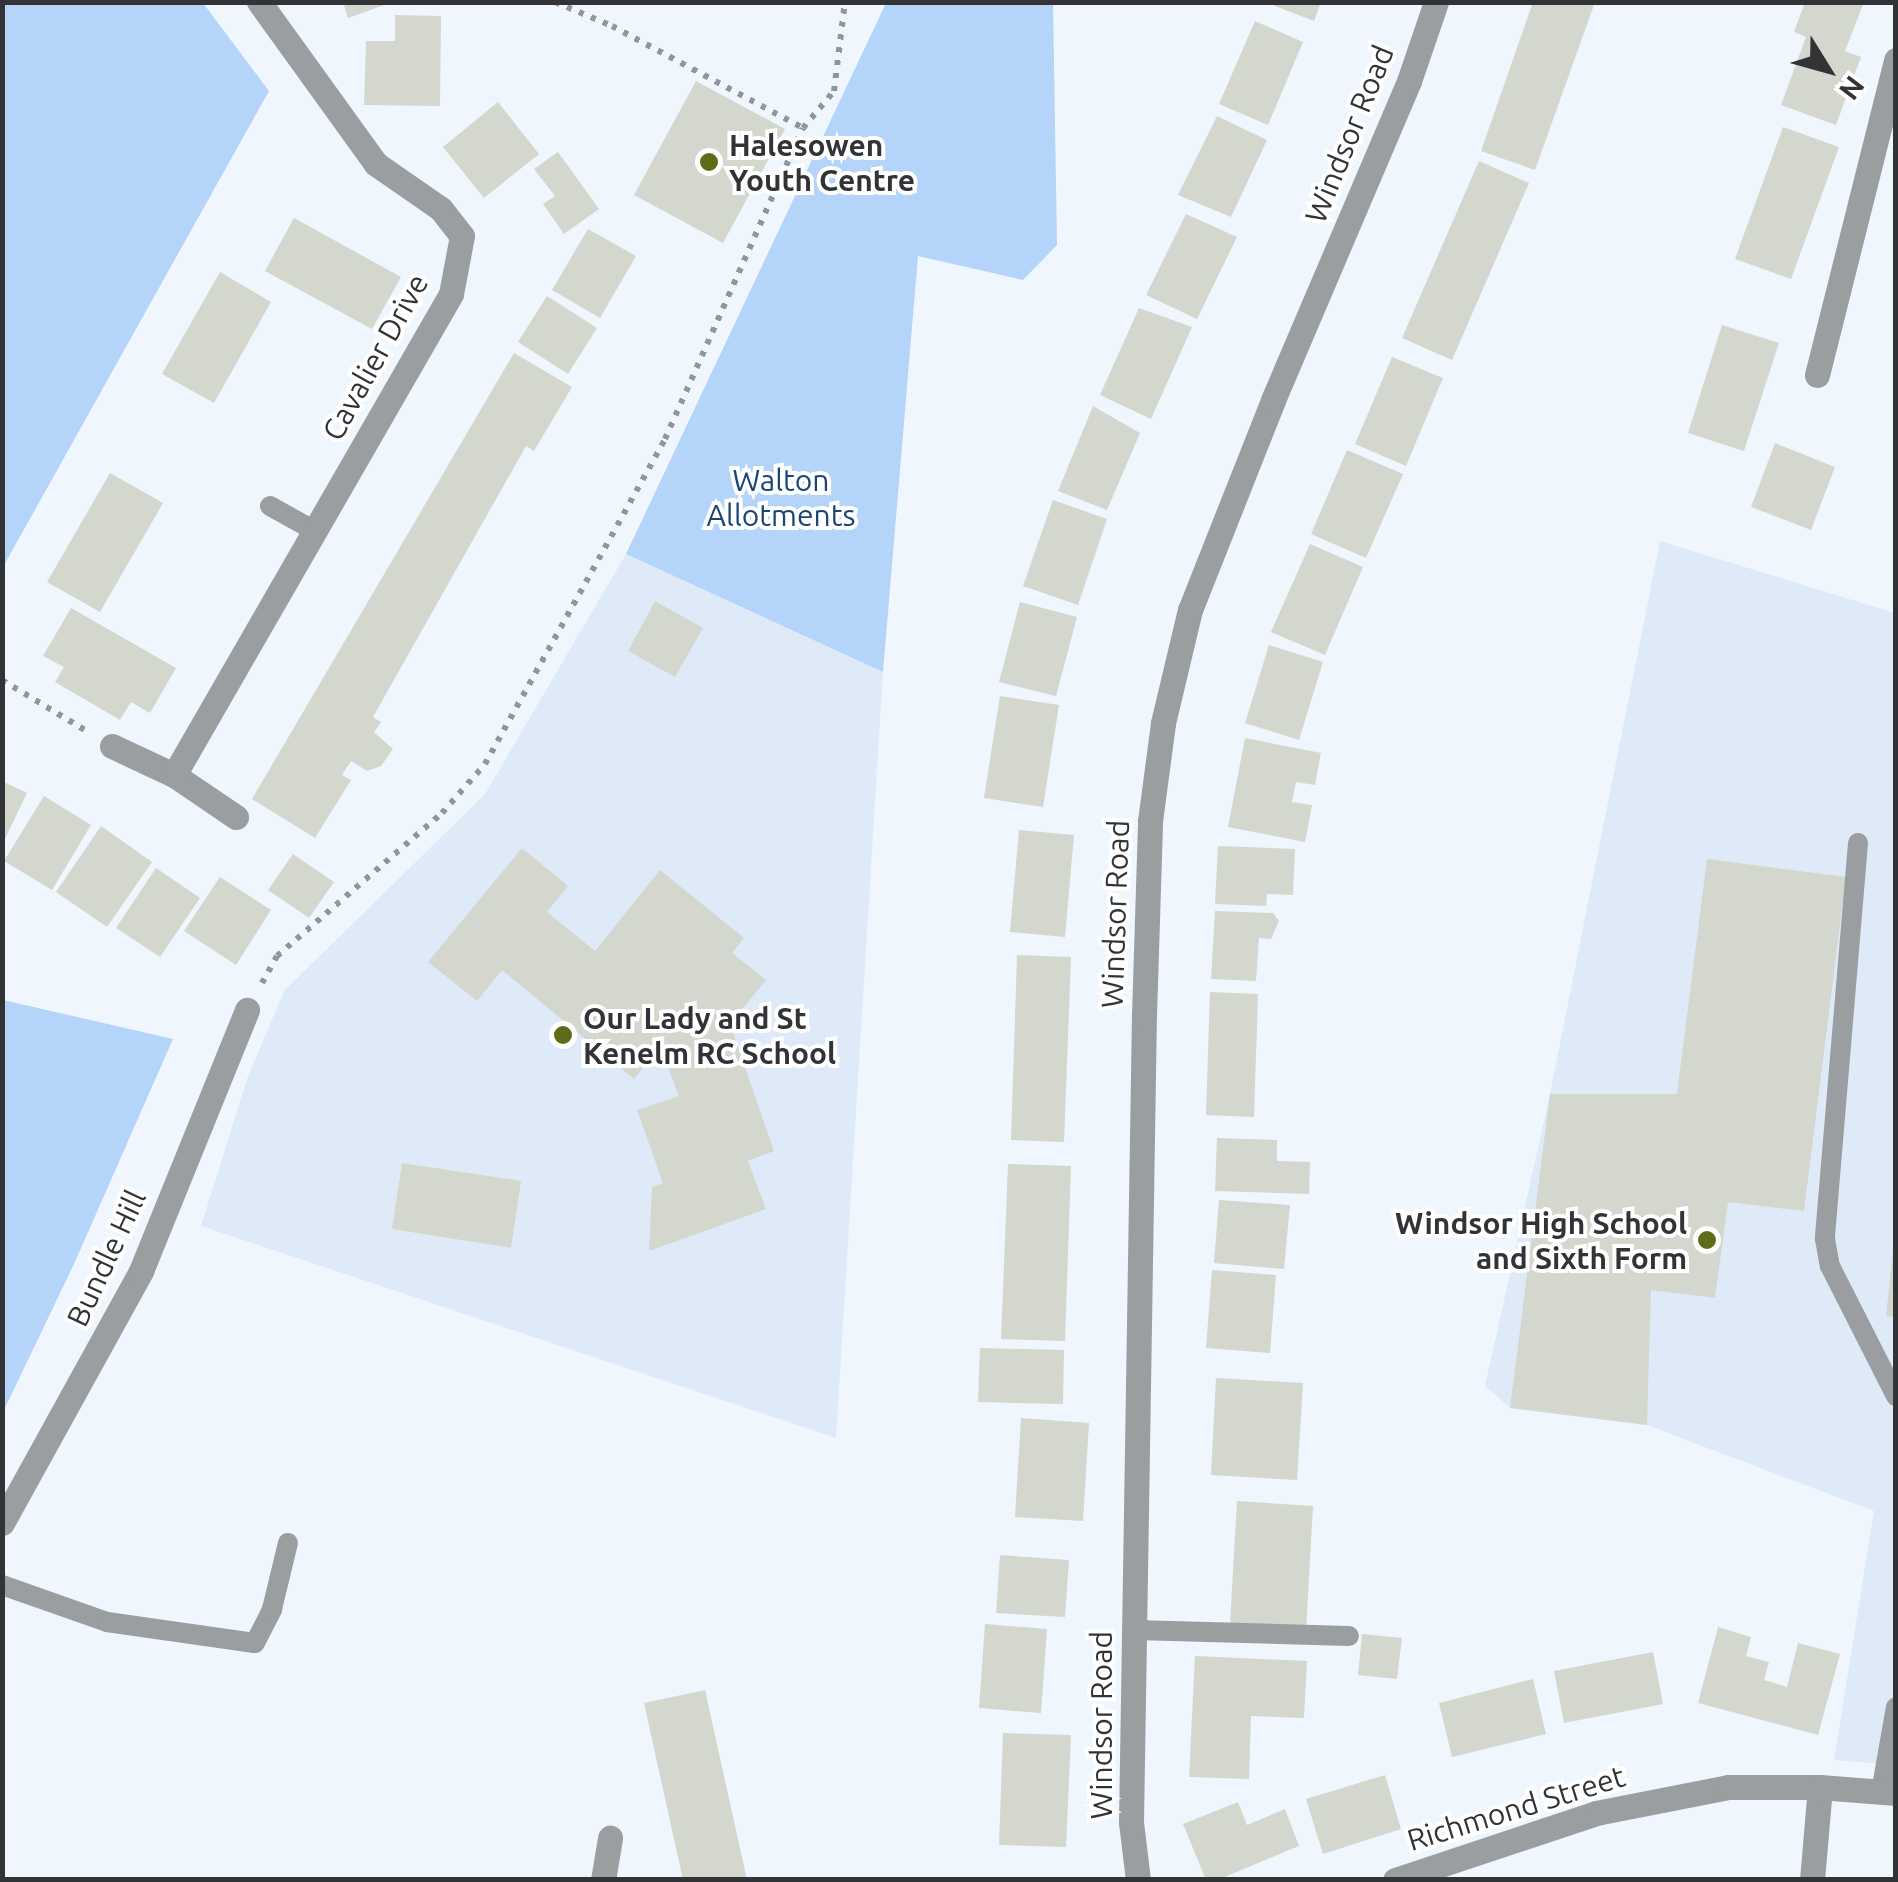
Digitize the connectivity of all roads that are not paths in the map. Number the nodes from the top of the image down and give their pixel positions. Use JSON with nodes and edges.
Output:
{"nodes":[{"id":1,"x":259,"y":2,"type":"edge"},
{"id":2,"x":1436,"y":2,"type":"edge"},
{"id":3,"x":1896,"y":60,"type":"edge"},
{"id":4,"x":1817,"y":375,"type":"dead end"},
{"id":5,"x":270,"y":506,"type":"dead end"},
{"id":6,"x":315,"y":531,"type":"junction"},
{"id":7,"x":112,"y":746,"type":"road end"},
{"id":8,"x":174,"y":775,"type":"junction"},
{"id":9,"x":236,"y":818,"type":"dead end"},
{"id":10,"x":1858,"y":843,"type":"dead end"},
{"id":11,"x":248,"y":1010,"type":"road end"},
{"id":12,"x":1896,"y":1396,"type":"edge"},
{"id":13,"x":2,"y":1524,"type":"edge"},
{"id":14,"x":288,"y":1543,"type":"dead end"},
{"id":15,"x":2,"y":1586,"type":"edge"},
{"id":16,"x":1134,"y":1630,"type":"junction"},
{"id":17,"x":1349,"y":1636,"type":"dead end"},
{"id":18,"x":1896,"y":1707,"type":"edge"},
{"id":19,"x":1820,"y":1786,"type":"junction"},
{"id":20,"x":1888,"y":1793,"type":"edge"},
{"id":21,"x":610,"y":1838,"type":"dead end"},
{"id":22,"x":603,"y":1880,"type":"edge"},
{"id":23,"x":1138,"y":1880,"type":"edge"},
{"id":24,"x":1395,"y":1880,"type":"edge"},
{"id":25,"x":1812,"y":1880,"type":"edge"}],
"edges":[{"from":1,"to":6,"type":"street","name":"Cavalier Drive"},
{"from":2,"to":16,"type":"street","name":"Windsor Road"},
{"from":3,"to":4,"type":"street"},
{"from":5,"to":6,"type":"lane"},
{"from":6,"to":8,"type":"street","name":"Cavalier Drive"},
{"from":7,"to":8,"type":"street"},
{"from":8,"to":9,"type":"street"},
{"from":10,"to":12,"type":"lane"},
{"from":11,"to":13,"type":"street","name":"Bundle Hill"},
{"from":14,"to":15,"type":"lane"},
{"from":16,"to":17,"type":"lane"},
{"from":16,"to":23,"type":"street","name":"Windsor Road"},
{"from":18,"to":20,"type":"lane"},
{"from":19,"to":20,"type":"street","name":"Richmond Street"},
{"from":19,"to":24,"type":"street","name":"Richmond Street"},
{"from":19,"to":25,"type":"street"},
{"from":21,"to":22,"type":"street"}]}
